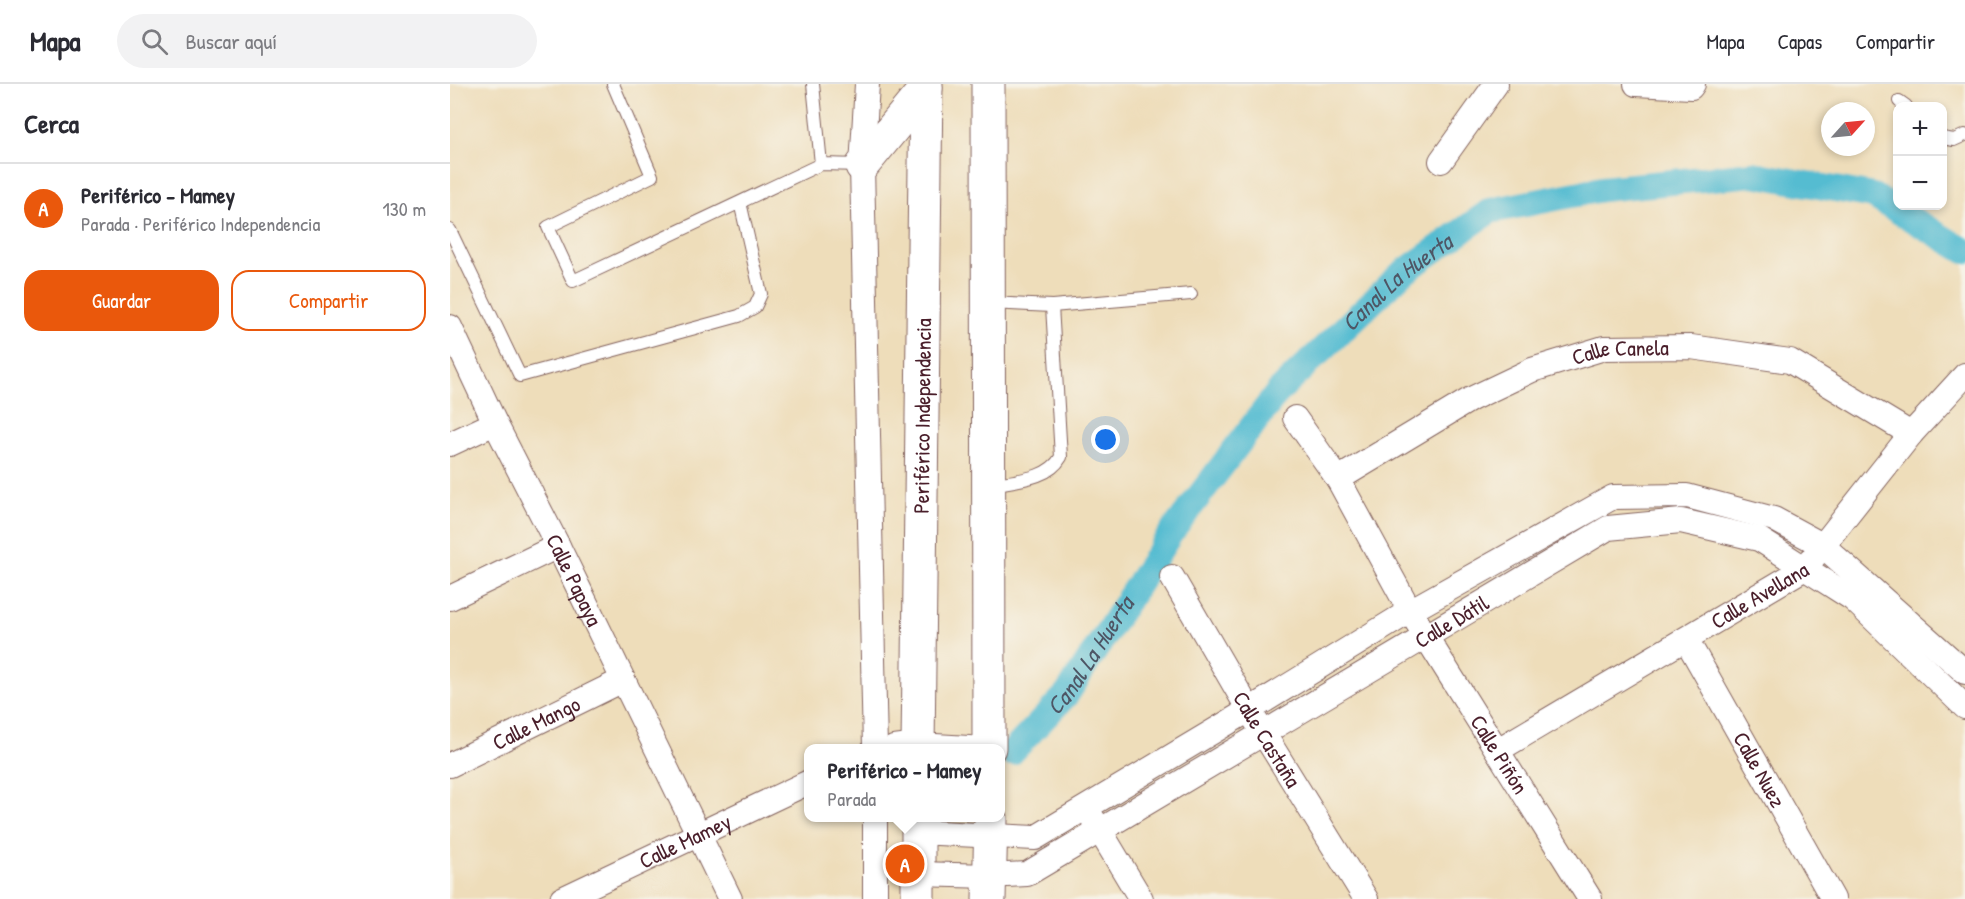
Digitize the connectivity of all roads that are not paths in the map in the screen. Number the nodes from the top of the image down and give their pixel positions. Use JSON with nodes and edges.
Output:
{"nodes":[{"id":1,"x":613,"y":84,"type":"edge"},
{"id":2,"x":813,"y":84,"type":"edge"},
{"id":3,"x":867,"y":84,"type":"edge"},
{"id":4,"x":988,"y":84,"type":"edge"},
{"id":5,"x":1496,"y":84,"type":"edge"},
{"id":6,"x":1636,"y":84,"type":"edge"},
{"id":7,"x":1693,"y":84,"type":"edge"},
{"id":8,"x":926,"y":86,"type":"edge"},
{"id":9,"x":1965,"y":135,"type":"edge"},
{"id":10,"x":1947,"y":139,"type":"edge"},
{"id":11,"x":1441,"y":161,"type":"dead end"},
{"id":12,"x":820,"y":164,"type":"junction"},
{"id":13,"x":862,"y":166,"type":"junction"},
{"id":14,"x":740,"y":202,"type":"junction"},
{"id":15,"x":450,"y":230,"type":"edge"},
{"id":16,"x":1191,"y":294,"type":"dead end"},
{"id":17,"x":989,"y":303,"type":"junction"},
{"id":18,"x":1052,"y":306,"type":"junction"},
{"id":19,"x":450,"y":327,"type":"edge"},
{"id":20,"x":1965,"y":375,"type":"edge"},
{"id":21,"x":1295,"y":418,"type":"dead end"},
{"id":22,"x":495,"y":423,"type":"junction"},
{"id":23,"x":1911,"y":434,"type":"junction"},
{"id":24,"x":450,"y":444,"type":"edge"},
{"id":25,"x":1338,"y":479,"type":"junction"},
{"id":26,"x":989,"y":485,"type":"junction"},
{"id":27,"x":1822,"y":545,"type":"junction"},
{"id":28,"x":558,"y":546,"type":"junction"},
{"id":29,"x":1805,"y":568,"type":"junction"},
{"id":30,"x":1172,"y":577,"type":"dead end"},
{"id":31,"x":450,"y":598,"type":"edge"},
{"id":32,"x":1410,"y":611,"type":"junction"},
{"id":33,"x":1425,"y":635,"type":"junction"},
{"id":34,"x":1686,"y":639,"type":"junction"},
{"id":35,"x":1962,"y":662,"type":"edge"},
{"id":36,"x":623,"y":680,"type":"junction"},
{"id":37,"x":1937,"y":680,"type":"junction"},
{"id":38,"x":1965,"y":707,"type":"edge"},
{"id":39,"x":1249,"y":710,"type":"junction"},
{"id":40,"x":1264,"y":734,"type":"junction"},
{"id":41,"x":875,"y":744,"type":"edge"},
{"id":42,"x":910,"y":744,"type":"edge"},
{"id":43,"x":989,"y":744,"type":"edge"},
{"id":44,"x":1498,"y":750,"type":"junction"},
{"id":45,"x":450,"y":765,"type":"edge"},
{"id":46,"x":804,"y":784,"type":"edge"},
{"id":47,"x":1086,"y":808,"type":"junction"},
{"id":48,"x":875,"y":822,"type":"edge"},
{"id":49,"x":918,"y":825,"type":"edge"},
{"id":50,"x":991,"y":826,"type":"edge"},
{"id":51,"x":1100,"y":832,"type":"junction"},
{"id":52,"x":698,"y":834,"type":"junction"},
{"id":53,"x":918,"y":886,"type":"edge"},
{"id":54,"x":989,"y":887,"type":"edge"},
{"id":55,"x":726,"y":892,"type":"edge"},
{"id":56,"x":562,"y":899,"type":"edge"},
{"id":57,"x":875,"y":899,"type":"edge"},
{"id":58,"x":1141,"y":899,"type":"edge"},
{"id":59,"x":1366,"y":899,"type":"edge"},
{"id":60,"x":1590,"y":899,"type":"edge"},
{"id":61,"x":1833,"y":899,"type":"edge"}],
"edges":[{"from":1,"to":14,"type":"lane"},
{"from":2,"to":12,"type":"lane"},
{"from":3,"to":13,"type":"street"},
{"from":4,"to":17,"type":"highway"},
{"from":5,"to":11,"type":"street"},
{"from":6,"to":7,"type":"street"},
{"from":8,"to":13,"type":"highway"},
{"from":8,"to":42,"type":"highway","name":"Periférico Independencia"},
{"from":9,"to":10,"type":"lane"},
{"from":12,"to":13,"type":"lane"},
{"from":12,"to":14,"type":"lane"},
{"from":13,"to":41,"type":"street"},
{"from":14,"to":15,"type":"lane"},
{"from":16,"to":18,"type":"lane"},
{"from":17,"to":18,"type":"lane"},
{"from":17,"to":26,"type":"highway"},
{"from":18,"to":26,"type":"lane"},
{"from":19,"to":22,"type":"street","name":"Calle Papaya"},
{"from":20,"to":23,"type":"street","name":"Calle Avellana"},
{"from":21,"to":25,"type":"street"},
{"from":22,"to":24,"type":"street"},
{"from":22,"to":28,"type":"street","name":"Calle Papaya"},
{"from":23,"to":25,"type":"street","name":"Calle Canela"},
{"from":23,"to":27,"type":"street","name":"Calle Avellana"},
{"from":25,"to":32,"type":"street"},
{"from":26,"to":43,"type":"highway"},
{"from":27,"to":29,"type":"street","name":"Calle Avellana"},
{"from":27,"to":32,"type":"street","name":"Calle Dátil"},
{"from":27,"to":35,"type":"street","name":"Calle Dátil"},
{"from":28,"to":31,"type":"street"},
{"from":28,"to":36,"type":"street","name":"Calle Papaya"},
{"from":29,"to":33,"type":"street","name":"Calle Dátil"},
{"from":29,"to":34,"type":"street","name":"Calle Avellana"},
{"from":29,"to":37,"type":"street","name":"Calle Dátil"},
{"from":30,"to":39,"type":"street","name":"Calle Castaña"},
{"from":32,"to":33,"type":"street","name":"Calle Piñón"},
{"from":32,"to":39,"type":"street","name":"Calle Dátil"},
{"from":33,"to":40,"type":"street","name":"Calle Dátil"},
{"from":33,"to":44,"type":"street","name":"Calle Piñón"},
{"from":34,"to":44,"type":"street","name":"Calle Avellana"},
{"from":34,"to":61,"type":"street","name":"Calle Nuez"},
{"from":35,"to":37,"type":"street"},
{"from":36,"to":45,"type":"street","name":"Calle Mango"},
{"from":36,"to":52,"type":"street","name":"Calle Papaya"},
{"from":37,"to":38,"type":"street","name":"Calle Dátil"},
{"from":39,"to":40,"type":"street","name":"Calle Castaña"},
{"from":39,"to":47,"type":"street","name":"Calle Dátil"},
{"from":40,"to":51,"type":"street","name":"Calle Dátil"},
{"from":40,"to":59,"type":"street","name":"Calle Castaña"},
{"from":44,"to":60,"type":"street","name":"Calle Piñón"},
{"from":46,"to":52,"type":"street","name":"Calle Mamey"},
{"from":47,"to":50,"type":"street","name":"Calle Dátil"},
{"from":47,"to":51,"type":"street"},
{"from":48,"to":57,"type":"street"},
{"from":49,"to":50,"type":"street","name":"Calle Dátil"},
{"from":49,"to":53,"type":"highway"},
{"from":50,"to":54,"type":"highway"},
{"from":51,"to":54,"type":"street","name":"Calle Dátil"},
{"from":51,"to":58,"type":"street"},
{"from":52,"to":55,"type":"street","name":"Calle Papaya"},
{"from":52,"to":56,"type":"street","name":"Calle Mamey"},
{"from":53,"to":54,"type":"street","name":"Calle Dátil"}]}
